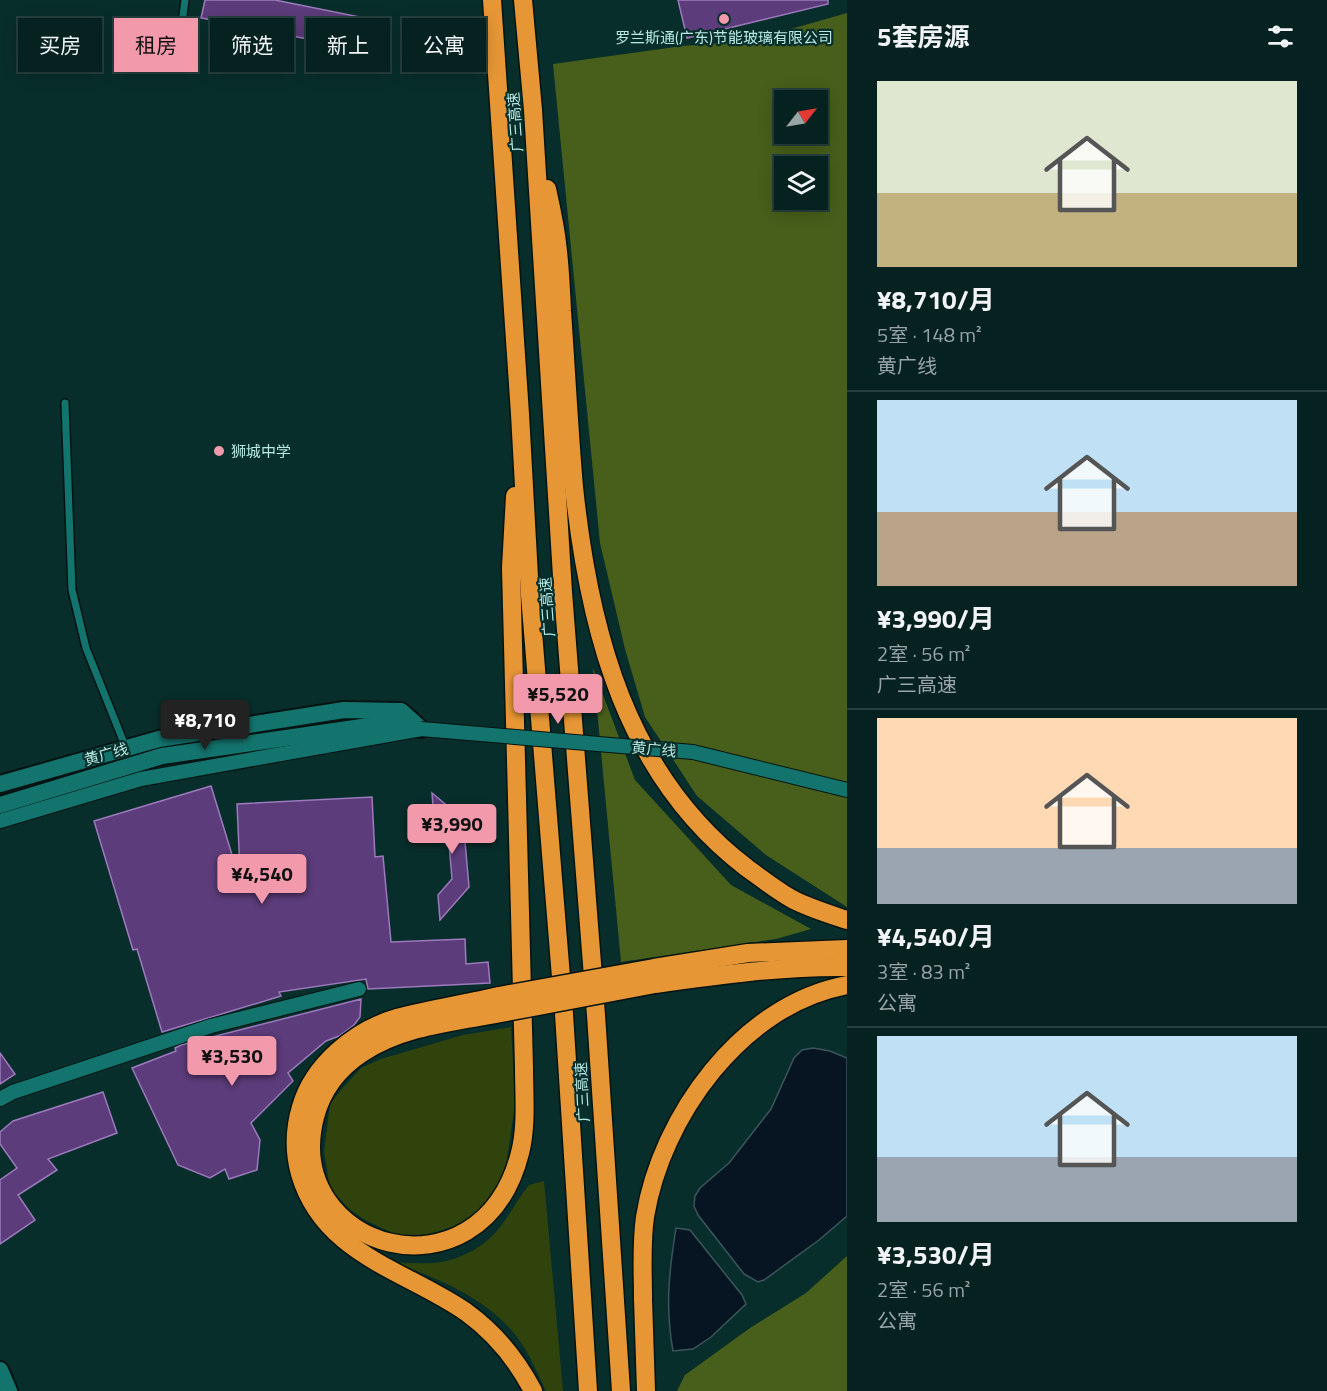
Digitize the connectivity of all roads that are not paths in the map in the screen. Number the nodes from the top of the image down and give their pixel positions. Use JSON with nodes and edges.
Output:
{"nodes":[{"id":1,"x":185,"y":0,"type":"edge"},
{"id":2,"x":492,"y":0,"type":"edge"},
{"id":3,"x":523,"y":0,"type":"edge"},
{"id":4,"x":183,"y":18,"type":"edge"},
{"id":5,"x":533,"y":110,"type":"junction"},
{"id":6,"x":65,"y":403,"type":"dead end"},
{"id":7,"x":520,"y":414,"type":"junction"},
{"id":8,"x":421,"y":729,"type":"junction"},
{"id":9,"x":127,"y":748,"type":"junction"},
{"id":10,"x":137,"y":772,"type":"junction"},
{"id":11,"x":0,"y":784,"type":"edge"},
{"id":12,"x":847,"y":790,"type":"edge"},
{"id":13,"x":0,"y":805,"type":"edge"},
{"id":14,"x":0,"y":821,"type":"edge"},
{"id":15,"x":847,"y":920,"type":"edge"},
{"id":16,"x":847,"y":948,"type":"edge"},
{"id":17,"x":847,"y":967,"type":"edge"},
{"id":18,"x":655,"y":976,"type":"junction"},
{"id":19,"x":847,"y":985,"type":"edge"},
{"id":20,"x":359,"y":989,"type":"dead end"},
{"id":21,"x":500,"y":1004,"type":"junction"},
{"id":22,"x":0,"y":1099,"type":"edge"},
{"id":23,"x":0,"y":1370,"type":"edge"},
{"id":24,"x":9,"y":1391,"type":"edge"},
{"id":25,"x":533,"y":1391,"type":"edge"},
{"id":26,"x":588,"y":1391,"type":"edge"},
{"id":27,"x":621,"y":1391,"type":"edge"},
{"id":28,"x":646,"y":1391,"type":"edge"}],
"edges":[{"from":1,"to":4,"type":"lane"},
{"from":2,"to":7,"type":"highway","name":"广三高速"},
{"from":3,"to":5,"type":"highway","name":"广三高速"},
{"from":5,"to":15,"type":"highway"},
{"from":5,"to":27,"type":"highway","name":"广三高速"},
{"from":6,"to":9,"type":"lane"},
{"from":7,"to":21,"type":"highway"},
{"from":7,"to":26,"type":"highway","name":"广三高速"},
{"from":8,"to":9,"type":"street","name":"黄广线"},
{"from":8,"to":10,"type":"street","name":"黄广线"},
{"from":8,"to":12,"type":"street","name":"黄广线","bridge":true},
{"from":9,"to":10,"type":"lane"},
{"from":9,"to":11,"type":"street","name":"黄广线"},
{"from":10,"to":13,"type":"street","name":"黄广线"},
{"from":10,"to":14,"type":"street"},
{"from":16,"to":18,"type":"highway"},
{"from":17,"to":18,"type":"highway"},
{"from":18,"to":21,"type":"highway","bridge":true},
{"from":19,"to":28,"type":"highway"},
{"from":20,"to":22,"type":"street"},
{"from":21,"to":25,"type":"highway"},
{"from":23,"to":24,"type":"street"}]}
